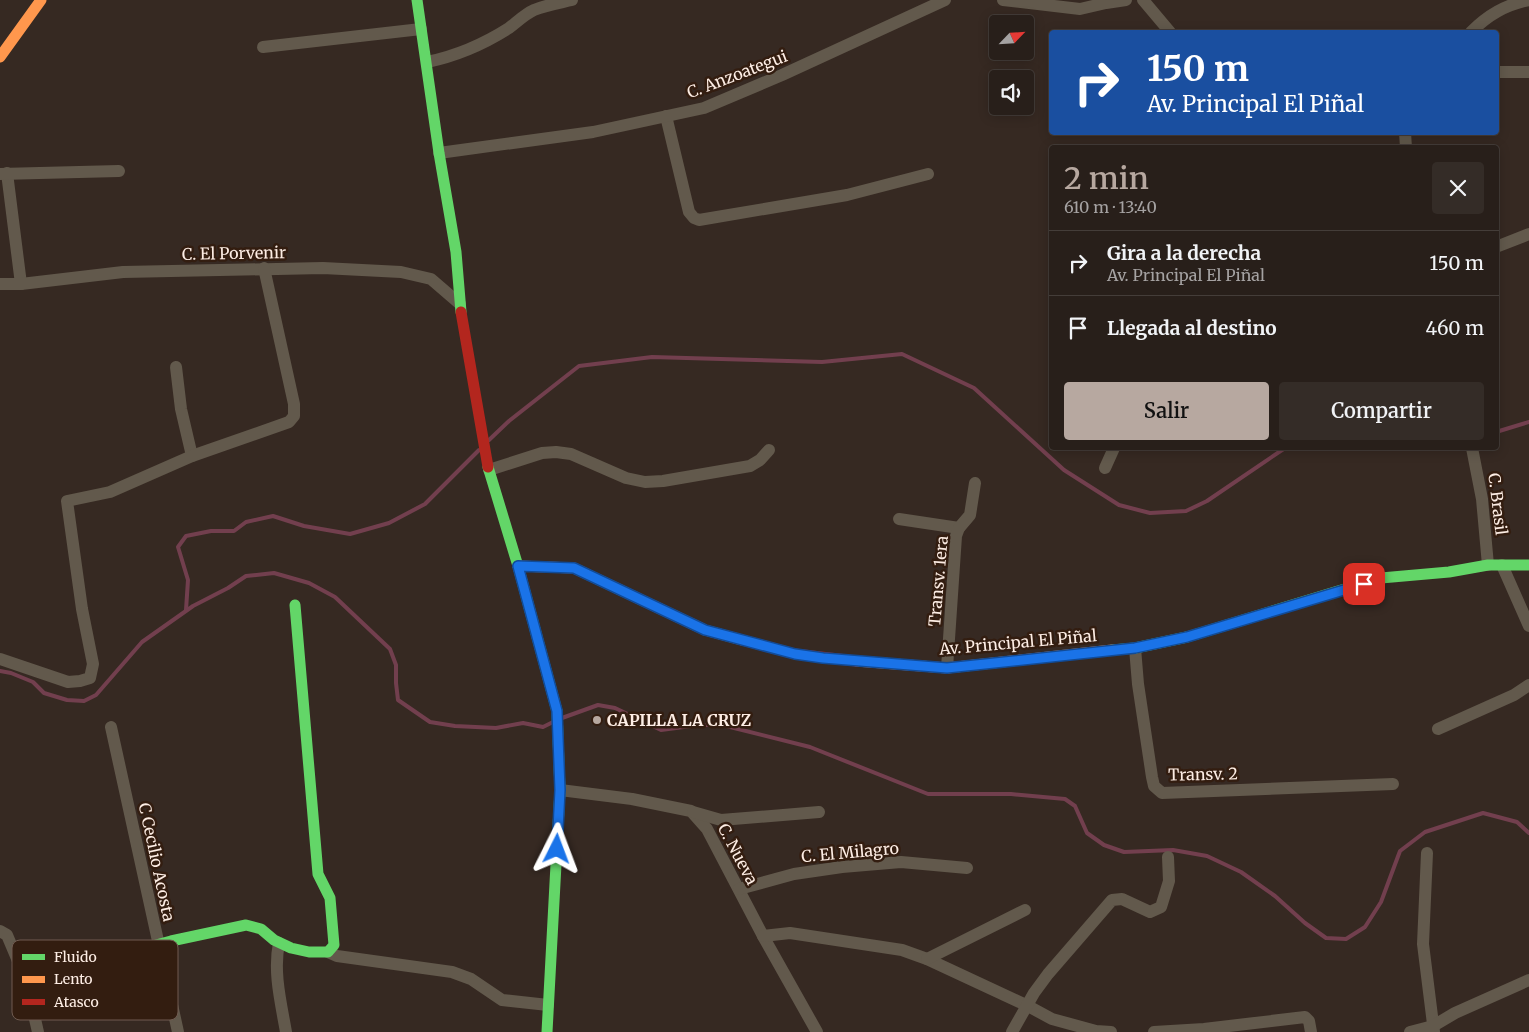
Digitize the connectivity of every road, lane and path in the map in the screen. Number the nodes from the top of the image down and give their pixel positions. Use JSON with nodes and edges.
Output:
{"nodes":[{"id":1,"x":41,"y":0,"type":"edge"},
{"id":2,"x":417,"y":0,"type":"edge"},
{"id":3,"x":572,"y":0,"type":"edge"},
{"id":4,"x":945,"y":0,"type":"edge"},
{"id":5,"x":1003,"y":0,"type":"edge"},
{"id":6,"x":1126,"y":0,"type":"edge"},
{"id":7,"x":1144,"y":0,"type":"edge"},
{"id":8,"x":1529,"y":0,"type":"edge"},
{"id":9,"x":1107,"y":1,"type":"edge"},
{"id":10,"x":421,"y":29,"type":"junction"},
{"id":11,"x":1168,"y":30,"type":"edge"},
{"id":12,"x":1474,"y":30,"type":"edge"},
{"id":13,"x":262,"y":47,"type":"dead end"},
{"id":14,"x":0,"y":57,"type":"edge"},
{"id":15,"x":426,"y":62,"type":"junction"},
{"id":16,"x":1499,"y":72,"type":"edge"},
{"id":17,"x":1529,"y":72,"type":"edge"},
{"id":18,"x":666,"y":116,"type":"junction"},
{"id":19,"x":439,"y":152,"type":"junction"},
{"id":20,"x":119,"y":171,"type":"dead end"},
{"id":21,"x":4,"y":174,"type":"edge"},
{"id":22,"x":928,"y":174,"type":"dead end"},
{"id":23,"x":1529,"y":234,"type":"edge"},
{"id":24,"x":1499,"y":246,"type":"edge"},
{"id":25,"x":264,"y":268,"type":"junction"},
{"id":26,"x":0,"y":284,"type":"edge"},
{"id":27,"x":21,"y":284,"type":"junction"},
{"id":28,"x":460,"y":304,"type":"junction"},
{"id":29,"x":176,"y":367,"type":"dead end"},
{"id":30,"x":769,"y":450,"type":"dead end"},
{"id":31,"x":1113,"y":450,"type":"edge"},
{"id":32,"x":1472,"y":450,"type":"edge"},
{"id":33,"x":192,"y":456,"type":"junction"},
{"id":34,"x":1104,"y":468,"type":"dead end"},
{"id":35,"x":489,"y":470,"type":"junction"},
{"id":36,"x":975,"y":483,"type":"dead end"},
{"id":37,"x":899,"y":519,"type":"dead end"},
{"id":38,"x":959,"y":528,"type":"junction"},
{"id":39,"x":1488,"y":565,"type":"junction"},
{"id":40,"x":1502,"y":565,"type":"junction"},
{"id":41,"x":1529,"y":565,"type":"edge"},
{"id":42,"x":518,"y":566,"type":"junction"},
{"id":43,"x":295,"y":605,"type":"dead end"},
{"id":44,"x":1529,"y":626,"type":"edge"},
{"id":45,"x":1135,"y":648,"type":"junction"},
{"id":46,"x":0,"y":659,"type":"edge"},
{"id":47,"x":947,"y":668,"type":"junction"},
{"id":48,"x":1529,"y":685,"type":"edge"},
{"id":49,"x":111,"y":727,"type":"dead end"},
{"id":50,"x":1438,"y":729,"type":"dead end"},
{"id":51,"x":1393,"y":784,"type":"dead end"},
{"id":52,"x":560,"y":790,"type":"junction"},
{"id":53,"x":691,"y":811,"type":"junction"},
{"id":54,"x":819,"y":812,"type":"dead end"},
{"id":55,"x":1427,"y":853,"type":"dead end"},
{"id":56,"x":1168,"y":857,"type":"dead end"},
{"id":57,"x":967,"y":868,"type":"dead end"},
{"id":58,"x":738,"y":889,"type":"junction"},
{"id":59,"x":1025,"y":910,"type":"dead end"},
{"id":60,"x":0,"y":931,"type":"edge"},
{"id":61,"x":763,"y":936,"type":"junction"},
{"id":62,"x":157,"y":940,"type":"edge"},
{"id":63,"x":175,"y":940,"type":"edge"},
{"id":64,"x":279,"y":943,"type":"junction"},
{"id":65,"x":12,"y":947,"type":"edge"},
{"id":66,"x":328,"y":952,"type":"junction"},
{"id":67,"x":927,"y":959,"type":"junction"},
{"id":68,"x":1529,"y":980,"type":"edge"},
{"id":69,"x":548,"y":1005,"type":"junction"},
{"id":70,"x":1028,"y":1006,"type":"junction"},
{"id":71,"x":1434,"y":1029,"type":"edge"},
{"id":72,"x":286,"y":1032,"type":"edge"},
{"id":73,"x":547,"y":1032,"type":"edge"},
{"id":74,"x":817,"y":1032,"type":"edge"},
{"id":75,"x":1012,"y":1032,"type":"edge"},
{"id":76,"x":1111,"y":1032,"type":"edge"},
{"id":77,"x":1154,"y":1032,"type":"edge"},
{"id":78,"x":1311,"y":1032,"type":"edge"},
{"id":79,"x":1410,"y":1032,"type":"edge"}],
"edges":[{"from":1,"to":14,"type":"street"},
{"from":2,"to":10,"type":"street"},
{"from":3,"to":15,"type":"street"},
{"from":4,"to":18,"type":"street","name":"C. Anzoategui"},
{"from":5,"to":9,"type":"street"},
{"from":6,"to":9,"type":"street"},
{"from":7,"to":11,"type":"street"},
{"from":8,"to":12,"type":"street"},
{"from":10,"to":13,"type":"street"},
{"from":10,"to":15,"type":"street"},
{"from":15,"to":19,"type":"street"},
{"from":16,"to":17,"type":"street"},
{"from":18,"to":19,"type":"street","name":"C. Anzoategui"},
{"from":18,"to":22,"type":"street"},
{"from":19,"to":28,"type":"street"},
{"from":20,"to":21,"type":"street"},
{"from":21,"to":27,"type":"street"},
{"from":23,"to":24,"type":"street"},
{"from":25,"to":27,"type":"street","name":"C. El Porvenir"},
{"from":25,"to":28,"type":"street","name":"C. El Porvenir"},
{"from":25,"to":33,"type":"street"},
{"from":26,"to":27,"type":"street","name":"C. El Porvenir"},
{"from":28,"to":35,"type":"street"},
{"from":29,"to":33,"type":"street"},
{"from":30,"to":35,"type":"street"},
{"from":31,"to":34,"type":"street"},
{"from":32,"to":39,"type":"street","name":"C. Brasil"},
{"from":33,"to":46,"type":"street"},
{"from":35,"to":42,"type":"street"},
{"from":36,"to":38,"type":"street"},
{"from":37,"to":38,"type":"street"},
{"from":38,"to":47,"type":"street","name":"Transv. 1era"},
{"from":39,"to":40,"type":"street","name":"Av. Principal El Piñal"},
{"from":39,"to":45,"type":"street","name":"Av. Principal El Piñal"},
{"from":40,"to":41,"type":"street","name":"Av. Principal El Piñal"},
{"from":40,"to":44,"type":"street"},
{"from":42,"to":47,"type":"street","name":"Av. Principal El Piñal"},
{"from":42,"to":52,"type":"street"},
{"from":43,"to":66,"type":"street"},
{"from":45,"to":47,"type":"street","name":"Av. Principal El Piñal"},
{"from":45,"to":51,"type":"street","name":"Transv. 2"},
{"from":48,"to":50,"type":"street"},
{"from":49,"to":62,"type":"street","name":"C Cecilio Acosta"},
{"from":52,"to":53,"type":"street"},
{"from":52,"to":69,"type":"street"},
{"from":53,"to":54,"type":"street"},
{"from":53,"to":58,"type":"street","name":"C. Nueva"},
{"from":55,"to":71,"type":"street"},
{"from":56,"to":70,"type":"street"},
{"from":57,"to":58,"type":"street","name":"C. El Milagro"},
{"from":58,"to":61,"type":"street","name":"C. Nueva"},
{"from":59,"to":67,"type":"street"},
{"from":60,"to":65,"type":"street"},
{"from":61,"to":67,"type":"street"},
{"from":61,"to":74,"type":"street","name":"C. Nueva"},
{"from":63,"to":64,"type":"street"},
{"from":64,"to":66,"type":"street"},
{"from":64,"to":72,"type":"street"},
{"from":66,"to":69,"type":"street"},
{"from":67,"to":70,"type":"street"},
{"from":68,"to":71,"type":"street"},
{"from":69,"to":73,"type":"street"},
{"from":70,"to":75,"type":"street"},
{"from":70,"to":76,"type":"street"},
{"from":71,"to":79,"type":"street"},
{"from":77,"to":78,"type":"street"}]}
